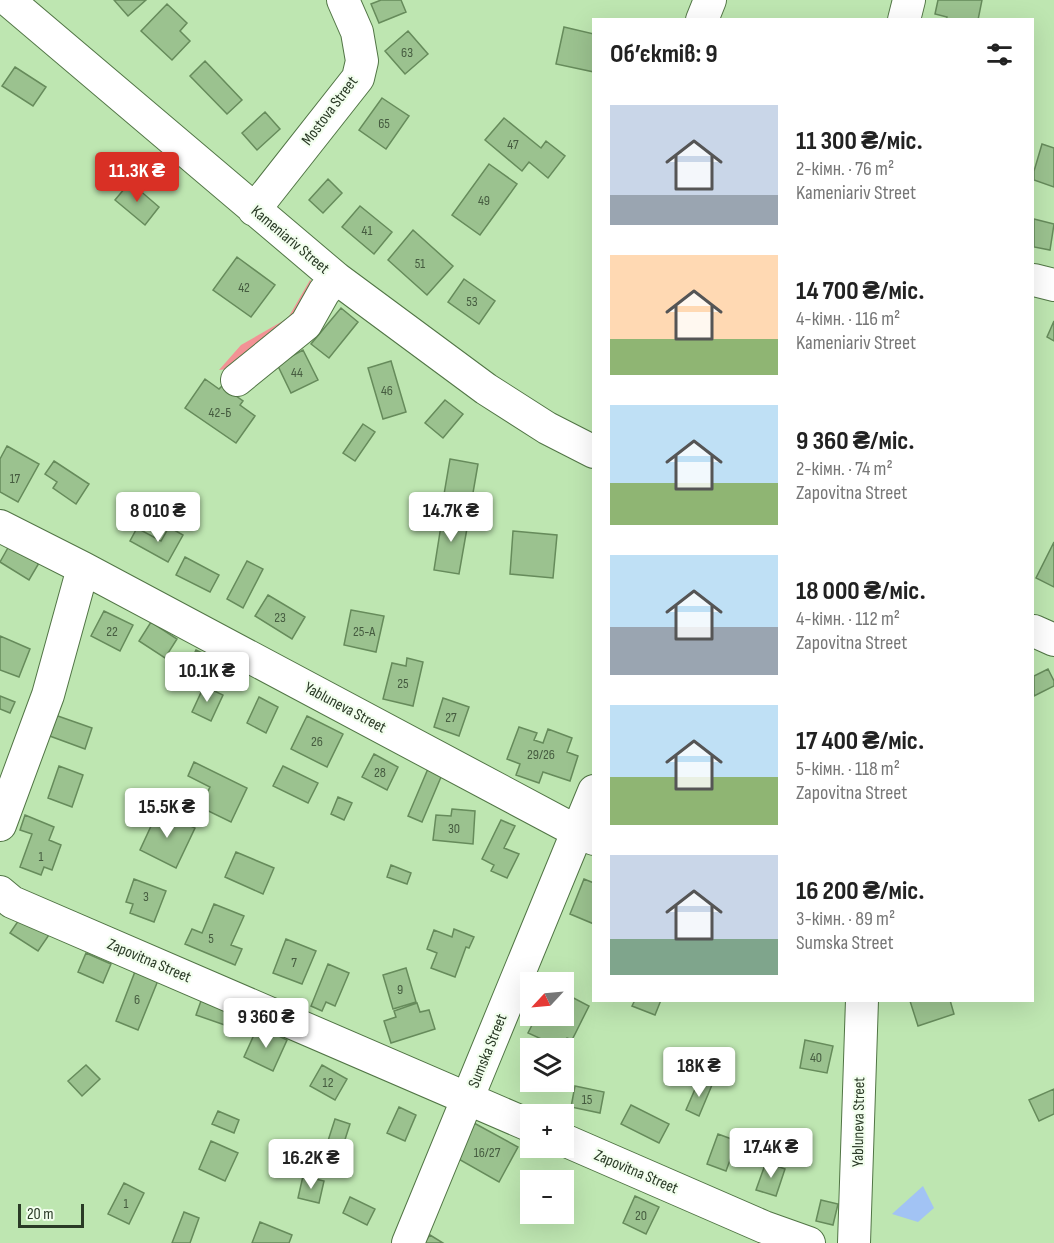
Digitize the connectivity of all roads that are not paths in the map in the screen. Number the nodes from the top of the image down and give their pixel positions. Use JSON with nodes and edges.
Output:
{"nodes":[{"id":1,"x":8,"y":0,"type":"edge"},
{"id":2,"x":343,"y":0,"type":"edge"},
{"id":3,"x":710,"y":0,"type":"edge"},
{"id":4,"x":909,"y":0,"type":"edge"},
{"id":5,"x":703,"y":18,"type":"edge"},
{"id":6,"x":904,"y":18,"type":"edge"},
{"id":7,"x":254,"y":210,"type":"junction"},
{"id":8,"x":336,"y":278,"type":"junction"},
{"id":9,"x":1034,"y":280,"type":"edge"},
{"id":10,"x":1054,"y":285,"type":"edge"},
{"id":11,"x":237,"y":380,"type":"dead end"},
{"id":12,"x":592,"y":451,"type":"edge"},
{"id":13,"x":0,"y":526,"type":"edge"},
{"id":14,"x":83,"y":568,"type":"junction"},
{"id":15,"x":1034,"y":631,"type":"edge"},
{"id":16,"x":1054,"y":640,"type":"edge"},
{"id":17,"x":592,"y":802,"type":"edge"},
{"id":18,"x":0,"y":825,"type":"edge"},
{"id":19,"x":586,"y":836,"type":"edge"},
{"id":20,"x":0,"y":892,"type":"edge"},
{"id":21,"x":862,"y":1002,"type":"edge"},
{"id":22,"x":468,"y":1099,"type":"junction"},
{"id":23,"x":520,"y":1121,"type":"edge"},
{"id":24,"x":574,"y":1144,"type":"edge"},
{"id":25,"x":408,"y":1243,"type":"edge"},
{"id":26,"x":809,"y":1243,"type":"edge"},
{"id":27,"x":854,"y":1243,"type":"edge"}],
"edges":[{"from":1,"to":7,"type":"street","name":"Kameniariv Street"},
{"from":2,"to":7,"type":"street","name":"Mostova Street"},
{"from":3,"to":5,"type":"street"},
{"from":4,"to":6,"type":"street"},
{"from":7,"to":8,"type":"street","name":"Kameniariv Street"},
{"from":8,"to":11,"type":"street"},
{"from":8,"to":12,"type":"street","name":"Kameniariv Street"},
{"from":9,"to":10,"type":"street"},
{"from":13,"to":14,"type":"street","name":"Yabluneva Street"},
{"from":14,"to":18,"type":"street"},
{"from":14,"to":19,"type":"street","name":"Yabluneva Street"},
{"from":15,"to":16,"type":"street"},
{"from":17,"to":19,"type":"street","name":"Sumska Street"},
{"from":19,"to":22,"type":"street","name":"Sumska Street"},
{"from":20,"to":22,"type":"street","name":"Zapovitna Street"},
{"from":21,"to":27,"type":"street","name":"Yabluneva Street"},
{"from":22,"to":23,"type":"street","name":"Zapovitna Street"},
{"from":22,"to":25,"type":"street","name":"Sumska Street"},
{"from":24,"to":26,"type":"street","name":"Zapovitna Street"}]}
